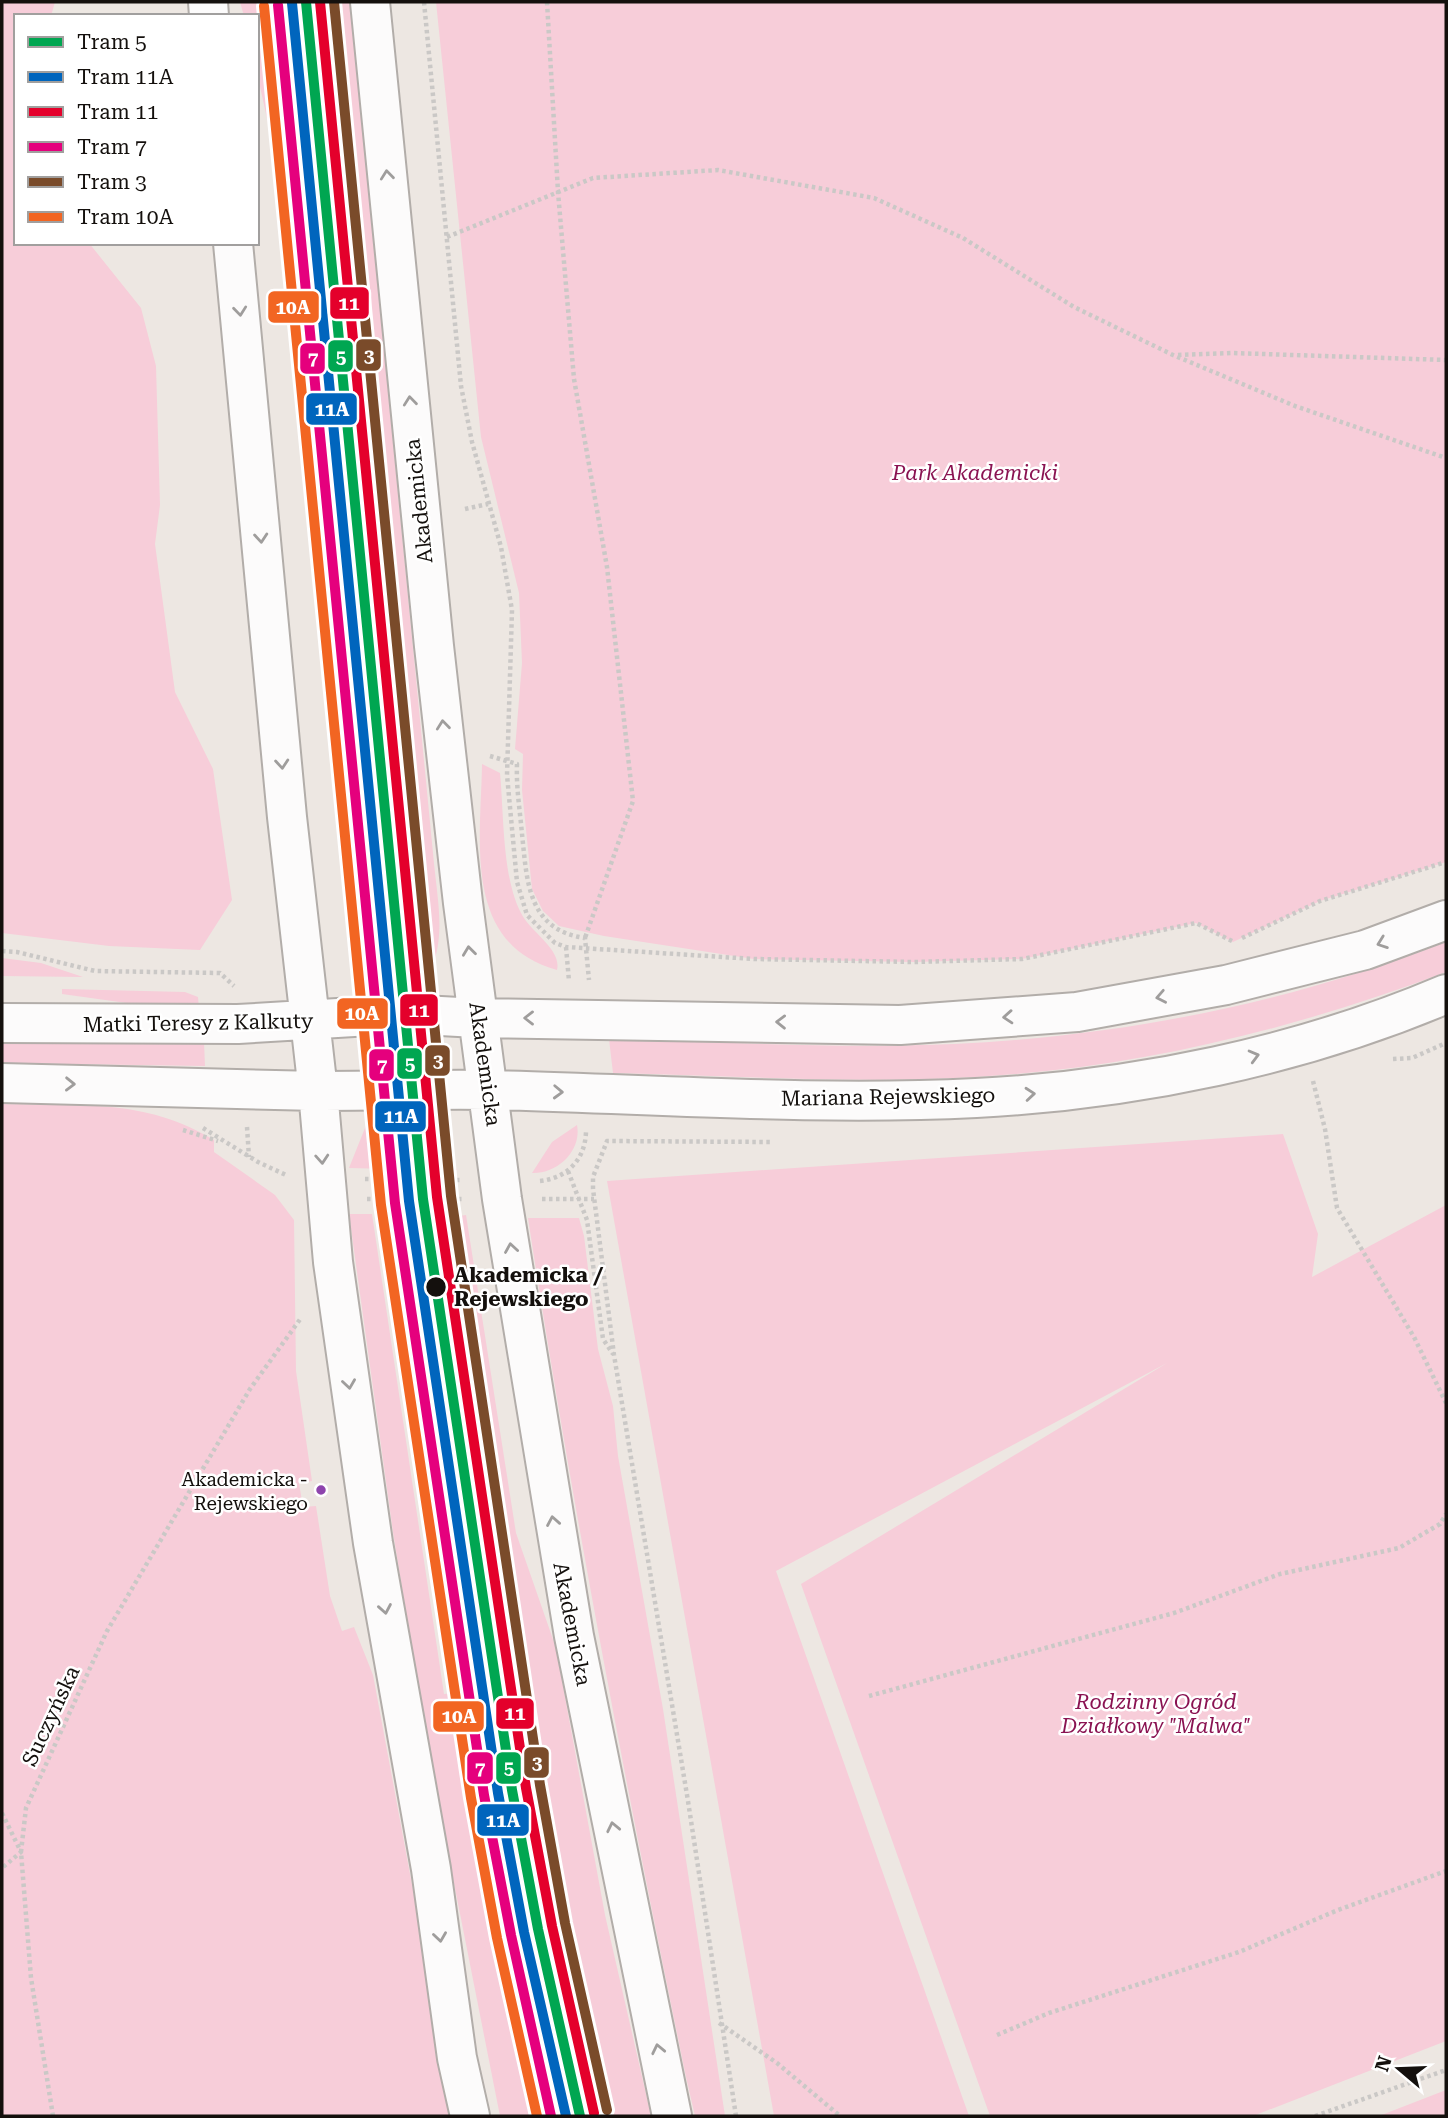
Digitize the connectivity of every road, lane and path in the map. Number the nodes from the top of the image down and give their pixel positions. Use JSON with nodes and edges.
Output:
{"nodes":[{"id":1,"x":370,"y":2,"type":"edge"},
{"id":2,"x":424,"y":2,"type":"edge"},
{"id":3,"x":548,"y":2,"type":"edge"},
{"id":4,"x":558,"y":191,"type":"junction"},
{"id":5,"x":447,"y":237,"type":"junction"},
{"id":6,"x":233,"y":245,"type":"edge"},
{"id":7,"x":1173,"y":355,"type":"junction"},
{"id":8,"x":1446,"y":360,"type":"edge"},
{"id":9,"x":1446,"y":458,"type":"edge"},
{"id":10,"x":488,"y":504,"type":"junction"},
{"id":11,"x":465,"y":509,"type":"dead end"},
{"id":12,"x":490,"y":756,"type":"dead end"},
{"id":13,"x":508,"y":761,"type":"junction"},
{"id":14,"x":1446,"y":862,"type":"edge"},
{"id":15,"x":1446,"y":920,"type":"edge"},
{"id":16,"x":585,"y":938,"type":"junction"},
{"id":17,"x":586,"y":948,"type":"junction"},
{"id":18,"x":2,"y":951,"type":"edge"},
{"id":19,"x":235,"y":995,"type":"dead end"},
{"id":20,"x":1446,"y":995,"type":"edge"},
{"id":21,"x":477,"y":1018,"type":"junction"},
{"id":22,"x":594,"y":1019,"type":"junction"},
{"id":23,"x":310,"y":1021,"type":"junction"},
{"id":24,"x":2,"y":1023,"type":"edge"},
{"id":25,"x":1302,"y":1043,"type":"junction"},
{"id":26,"x":1446,"y":1043,"type":"edge"},
{"id":27,"x":1385,"y":1060,"type":"dead end"},
{"id":28,"x":2,"y":1083,"type":"edge"},
{"id":29,"x":489,"y":1090,"type":"junction"},
{"id":30,"x":317,"y":1091,"type":"junction"},
{"id":31,"x":601,"y":1094,"type":"junction"},
{"id":32,"x":246,"y":1119,"type":"dead end"},
{"id":33,"x":607,"y":1141,"type":"junction"},
{"id":34,"x":775,"y":1142,"type":"dead end"},
{"id":35,"x":324,"y":1178,"type":"junction"},
{"id":36,"x":501,"y":1181,"type":"junction"},
{"id":37,"x":380,"y":1199,"type":"dead end"},
{"id":38,"x":442,"y":1199,"type":"dead end"},
{"id":39,"x":382,"y":1213,"type":"dead end"},
{"id":40,"x":444,"y":1217,"type":"dead end"},
{"id":41,"x":302,"y":1316,"type":"dead end"},
{"id":42,"x":614,"y":1355,"type":"junction"},
{"id":43,"x":1446,"y":1403,"type":"edge"},
{"id":44,"x":1446,"y":1514,"type":"edge"},
{"id":45,"x":869,"y":1696,"type":"dead end"},
{"id":46,"x":2,"y":1814,"type":"edge"},
{"id":47,"x":20,"y":1852,"type":"junction"},
{"id":48,"x":2,"y":1868,"type":"edge"},
{"id":49,"x":1446,"y":1871,"type":"edge"},
{"id":50,"x":719,"y":2023,"type":"junction"},
{"id":51,"x":997,"y":2035,"type":"dead end"},
{"id":52,"x":1446,"y":2070,"type":"edge"},
{"id":53,"x":53,"y":2116,"type":"edge"},
{"id":54,"x":470,"y":2116,"type":"edge"},
{"id":55,"x":672,"y":2116,"type":"edge"},
{"id":56,"x":736,"y":2116,"type":"edge"},
{"id":57,"x":840,"y":2116,"type":"edge"},
{"id":58,"x":1315,"y":2116,"type":"edge"}],
"edges":[{"from":21,"to":1,"type":"street","name":"Akademicka","one_way":true},
{"from":2,"to":5,"type":"path"},
{"from":3,"to":4,"type":"path"},
{"from":4,"to":5,"type":"path"},
{"from":4,"to":7,"type":"path"},
{"from":4,"to":16,"type":"path"},
{"from":5,"to":10,"type":"path"},
{"from":6,"to":23,"type":"street","one_way":true},
{"from":7,"to":8,"type":"path"},
{"from":7,"to":9,"type":"path"},
{"from":10,"to":11,"type":"path"},
{"from":10,"to":13,"type":"path"},
{"from":12,"to":13,"type":"path"},
{"from":13,"to":16,"type":"path"},
{"from":13,"to":17,"type":"path"},
{"from":14,"to":17,"type":"path"},
{"from":15,"to":22,"type":"street","one_way":true},
{"from":16,"to":17,"type":"path"},
{"from":17,"to":22,"type":"path"},
{"from":18,"to":19,"type":"path"},
{"from":20,"to":25,"type":"street","name":"Mariana Rejewskiego"},
{"from":22,"to":21,"type":"street","one_way":true},
{"from":21,"to":23,"type":"street","name":"Matki Teresy z Kalkuty"},
{"from":21,"to":29,"type":"street","name":"Akademicka"},
{"from":23,"to":24,"type":"street","name":"Matki Teresy z Kalkuty"},
{"from":23,"to":30,"type":"street"},
{"from":31,"to":25,"type":"street","name":"Mariana Rejewskiego","one_way":true},
{"from":25,"to":43,"type":"path"},
{"from":26,"to":27,"type":"path"},
{"from":28,"to":30,"type":"street","one_way":true},
{"from":29,"to":30,"type":"street","name":"Mariana Rejewskiego"},
{"from":29,"to":31,"type":"street","name":"Mariana Rejewskiego","one_way":true},
{"from":29,"to":36,"type":"street","name":"Akademicka"},
{"from":30,"to":35,"type":"street","one_way":true},
{"from":31,"to":33,"type":"path"},
{"from":32,"to":35,"type":"path"},
{"from":33,"to":34,"type":"path"},
{"from":33,"to":42,"type":"path"},
{"from":35,"to":36,"type":"path"},
{"from":35,"to":54,"type":"street","one_way":true},
{"from":36,"to":42,"type":"path"},
{"from":55,"to":36,"type":"street","name":"Akademicka","one_way":true},
{"from":37,"to":39,"type":"path"},
{"from":38,"to":40,"type":"path"},
{"from":41,"to":47,"type":"path","name":"Suczyńska"},
{"from":42,"to":50,"type":"path"},
{"from":44,"to":45,"type":"path"},
{"from":46,"to":47,"type":"path"},
{"from":47,"to":48,"type":"path"},
{"from":47,"to":53,"type":"path","name":"Suczyńska"},
{"from":49,"to":51,"type":"path"},
{"from":50,"to":56,"type":"path"},
{"from":50,"to":57,"type":"path"},
{"from":52,"to":58,"type":"path"}]}
